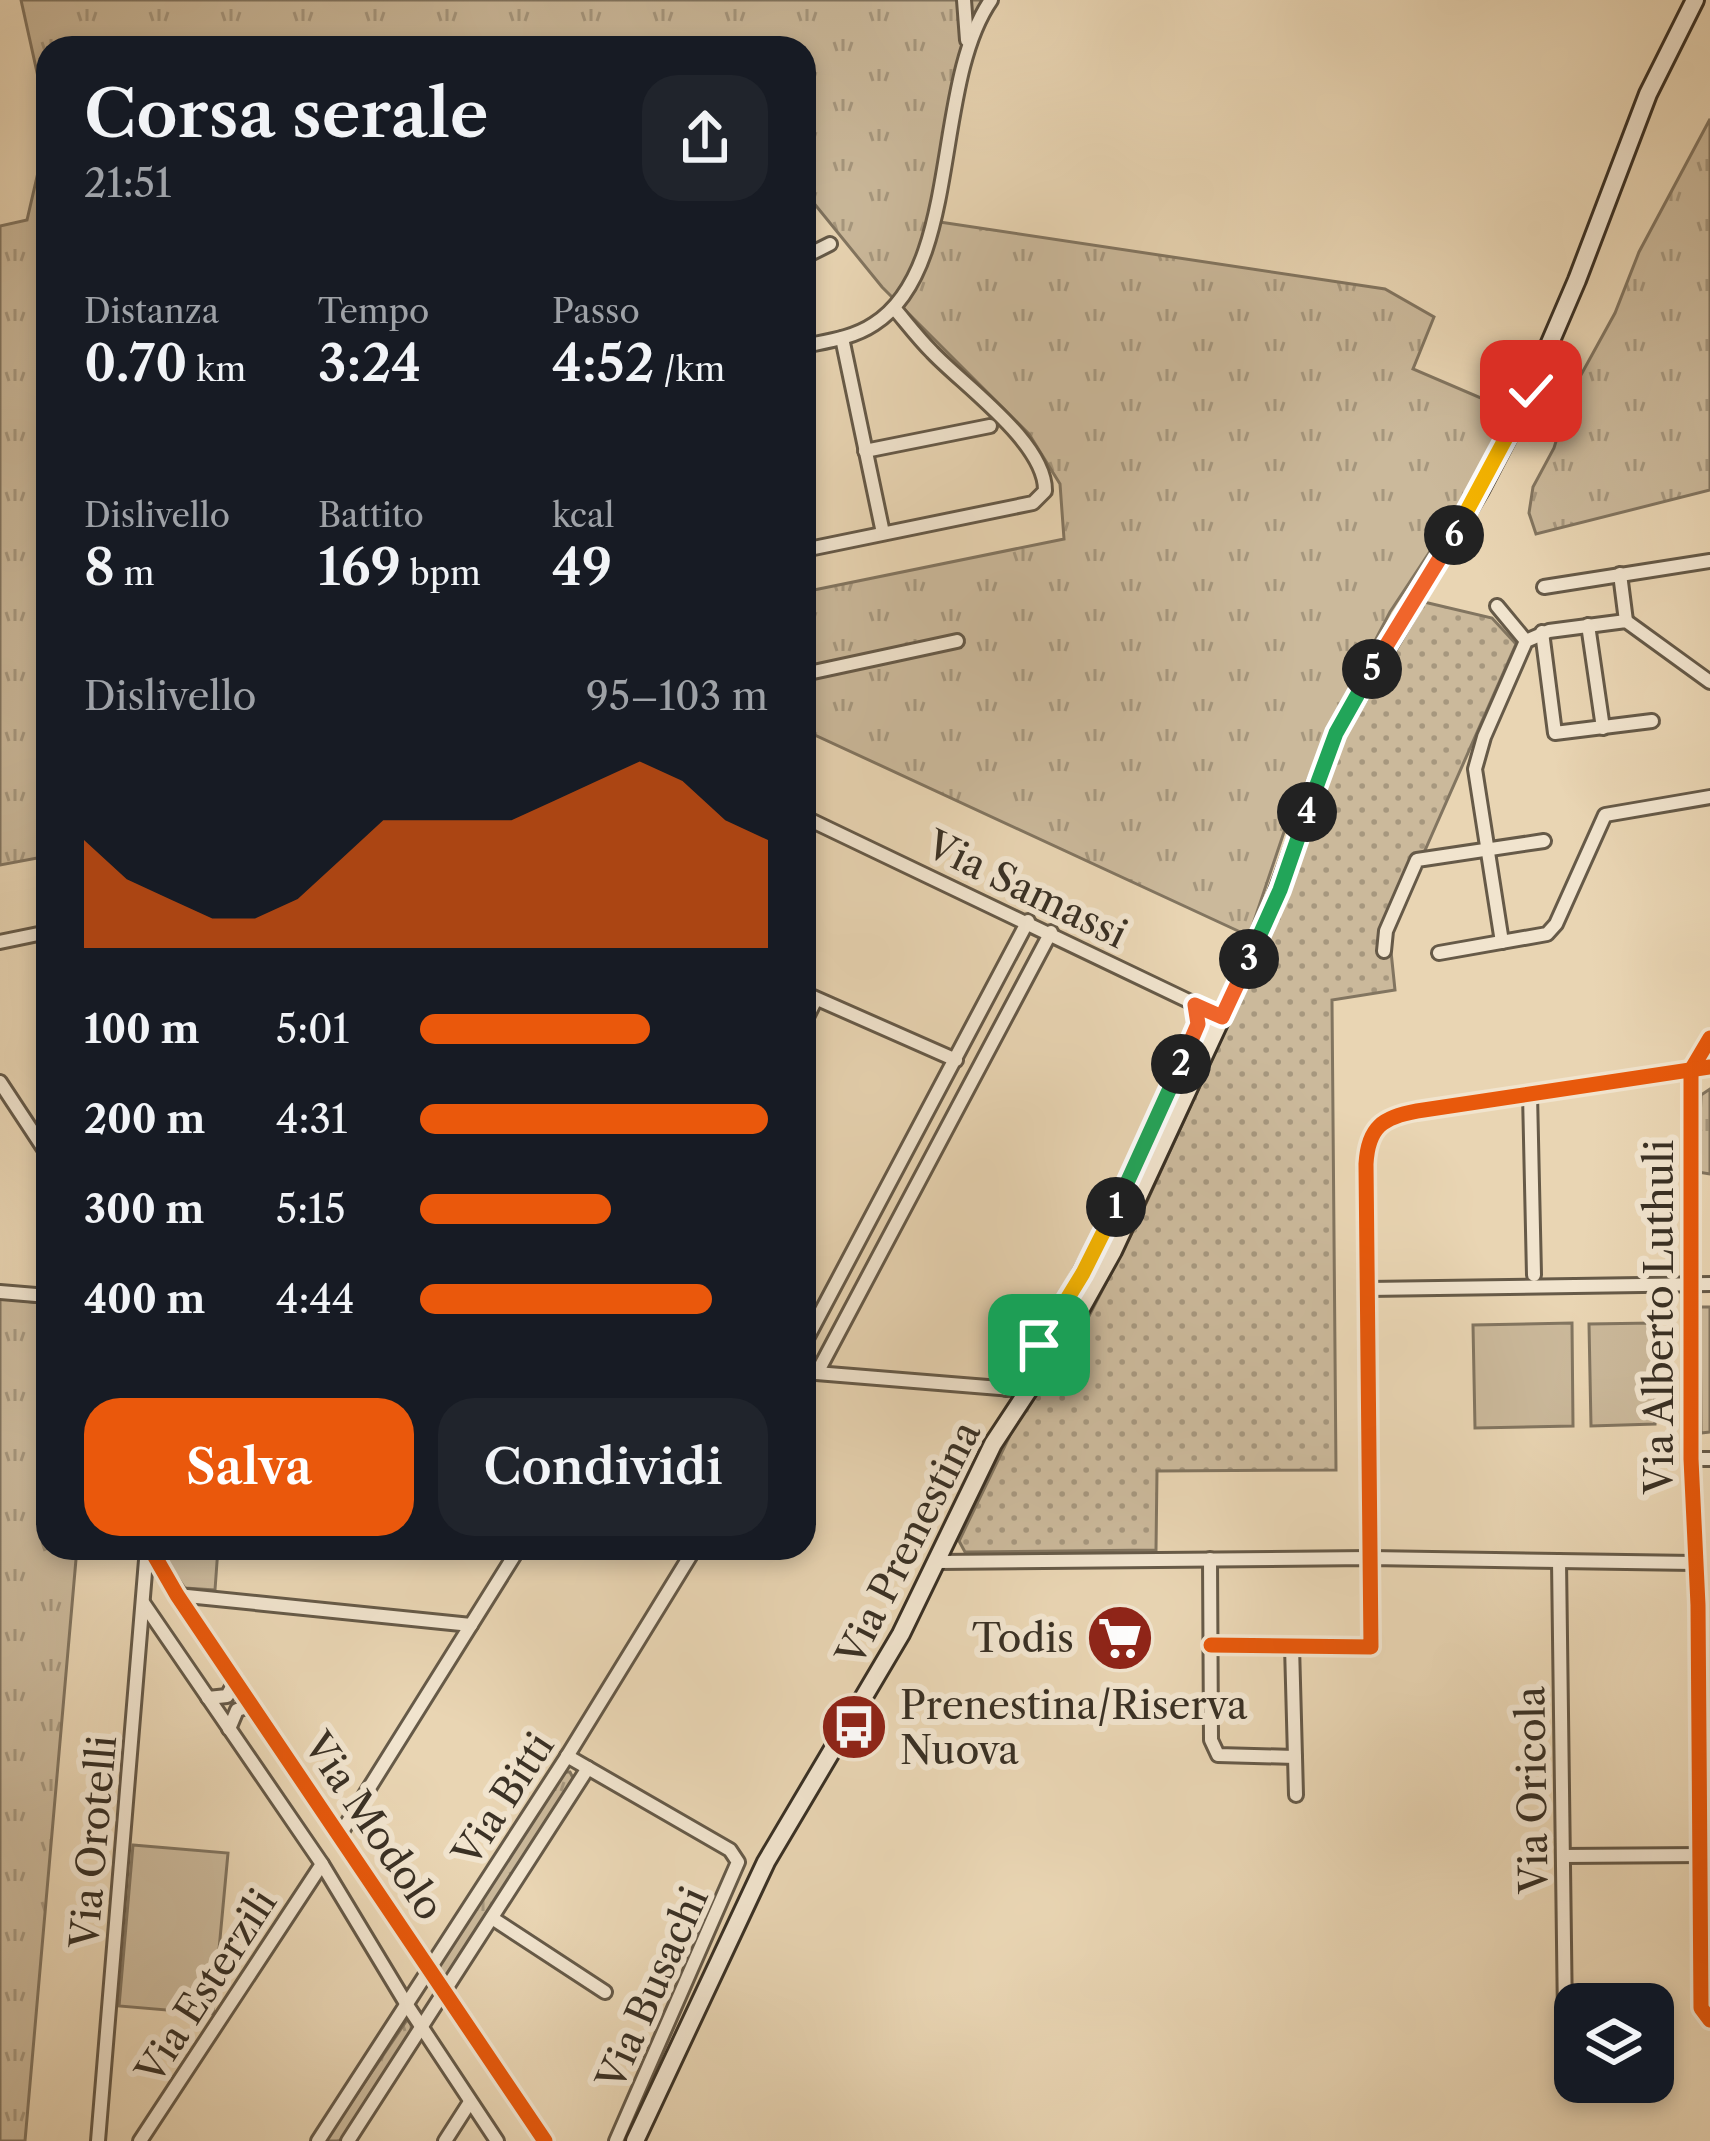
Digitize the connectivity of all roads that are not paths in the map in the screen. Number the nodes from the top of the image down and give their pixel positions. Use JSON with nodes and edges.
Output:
{"nodes":[{"id":1,"x":964,"y":0,"type":"edge"},
{"id":2,"x":991,"y":0,"type":"edge"},
{"id":3,"x":1695,"y":0,"type":"edge"},
{"id":4,"x":968,"y":47,"type":"junction"},
{"id":5,"x":830,"y":244,"type":"dead end"},
{"id":6,"x":816,"y":251,"type":"edge"},
{"id":7,"x":894,"y":308,"type":"junction"},
{"id":8,"x":842,"y":338,"type":"junction"},
{"id":9,"x":816,"y":343,"type":"edge"},
{"id":10,"x":990,"y":426,"type":"dead end"},
{"id":11,"x":866,"y":451,"type":"junction"},
{"id":12,"x":883,"y":533,"type":"junction"},
{"id":13,"x":816,"y":547,"type":"edge"},
{"id":14,"x":1710,"y":560,"type":"edge"},
{"id":15,"x":1620,"y":574,"type":"junction"},
{"id":16,"x":1544,"y":587,"type":"dead end"},
{"id":17,"x":1497,"y":606,"type":"dead end"},
{"id":18,"x":1626,"y":620,"type":"junction"},
{"id":19,"x":1588,"y":625,"type":"junction"},
{"id":20,"x":1542,"y":632,"type":"junction"},
{"id":21,"x":1526,"y":640,"type":"junction"},
{"id":22,"x":957,"y":641,"type":"dead end"},
{"id":23,"x":816,"y":671,"type":"edge"},
{"id":24,"x":1710,"y":682,"type":"edge"},
{"id":25,"x":1652,"y":721,"type":"dead end"},
{"id":26,"x":1604,"y":728,"type":"junction"},
{"id":27,"x":1710,"y":797,"type":"edge"},
{"id":28,"x":816,"y":823,"type":"edge"},
{"id":29,"x":1544,"y":842,"type":"dead end"},
{"id":30,"x":1486,"y":849,"type":"junction"},
{"id":31,"x":1028,"y":921,"type":"junction"},
{"id":32,"x":1051,"y":932,"type":"junction"},
{"id":33,"x":36,"y":934,"type":"edge"},
{"id":34,"x":0,"y":942,"type":"edge"},
{"id":35,"x":1502,"y":942,"type":"junction"},
{"id":36,"x":1384,"y":951,"type":"dead end"},
{"id":37,"x":1439,"y":952,"type":"dead end"},
{"id":38,"x":816,"y":999,"type":"edge"},
{"id":39,"x":1195,"y":1005,"type":"junction"},
{"id":40,"x":1222,"y":1017,"type":"junction"},
{"id":41,"x":1710,"y":1038,"type":"edge"},
{"id":42,"x":956,"y":1060,"type":"junction"},
{"id":43,"x":1710,"y":1067,"type":"edge"},
{"id":44,"x":1691,"y":1070,"type":"junction"},
{"id":45,"x":0,"y":1082,"type":"edge"},
{"id":46,"x":1530,"y":1094,"type":"junction"},
{"id":47,"x":36,"y":1137,"type":"edge"},
{"id":48,"x":1534,"y":1275,"type":"dead end"},
{"id":49,"x":1689,"y":1284,"type":"junction"},
{"id":50,"x":1710,"y":1284,"type":"edge"},
{"id":51,"x":1368,"y":1289,"type":"junction"},
{"id":52,"x":0,"y":1292,"type":"edge"},
{"id":53,"x":36,"y":1295,"type":"edge"},
{"id":54,"x":816,"y":1322,"type":"edge"},
{"id":55,"x":816,"y":1361,"type":"edge"},
{"id":56,"x":816,"y":1373,"type":"edge"},
{"id":57,"x":1006,"y":1389,"type":"junction"},
{"id":58,"x":1028,"y":1390,"type":"junction"},
{"id":59,"x":1691,"y":1459,"type":"junction"},
{"id":60,"x":1710,"y":1459,"type":"edge"},
{"id":61,"x":1370,"y":1558,"type":"junction"},
{"id":62,"x":1210,"y":1559,"type":"junction"},
{"id":63,"x":147,"y":1560,"type":"edge"},
{"id":64,"x":155,"y":1560,"type":"edge"},
{"id":65,"x":512,"y":1560,"type":"edge"},
{"id":66,"x":688,"y":1560,"type":"edge"},
{"id":67,"x":1558,"y":1561,"type":"junction"},
{"id":68,"x":938,"y":1562,"type":"junction"},
{"id":69,"x":1694,"y":1563,"type":"junction"},
{"id":70,"x":177,"y":1595,"type":"junction"},
{"id":71,"x":144,"y":1604,"type":"junction"},
{"id":72,"x":1704,"y":1605,"type":"edge"},
{"id":73,"x":471,"y":1625,"type":"junction"},
{"id":74,"x":1211,"y":1645,"type":"junction"},
{"id":75,"x":1292,"y":1646,"type":"junction"},
{"id":76,"x":236,"y":1680,"type":"junction"},
{"id":77,"x":1705,"y":1684,"type":"edge"},
{"id":78,"x":208,"y":1698,"type":"junction"},
{"id":79,"x":253,"y":1705,"type":"junction"},
{"id":80,"x":229,"y":1729,"type":"junction"},
{"id":81,"x":567,"y":1756,"type":"junction"},
{"id":82,"x":1295,"y":1757,"type":"junction"},
{"id":83,"x":588,"y":1768,"type":"junction"},
{"id":84,"x":1296,"y":1795,"type":"dead end"},
{"id":85,"x":341,"y":1833,"type":"junction"},
{"id":86,"x":1702,"y":1855,"type":"junction"},
{"id":87,"x":1563,"y":1856,"type":"junction"},
{"id":88,"x":322,"y":1864,"type":"junction"},
{"id":89,"x":492,"y":1918,"type":"junction"},
{"id":90,"x":429,"y":1969,"type":"junction"},
{"id":91,"x":1565,"y":1983,"type":"edge"},
{"id":92,"x":444,"y":1990,"type":"junction"},
{"id":93,"x":605,"y":1992,"type":"dead end"},
{"id":94,"x":406,"y":2005,"type":"junction"},
{"id":95,"x":1710,"y":2020,"type":"edge"},
{"id":96,"x":421,"y":2027,"type":"junction"},
{"id":97,"x":470,"y":2102,"type":"junction"},
{"id":98,"x":626,"y":2139,"type":"edge"},
{"id":99,"x":544,"y":2140,"type":"edge"},
{"id":100,"x":98,"y":2141,"type":"edge"},
{"id":101,"x":140,"y":2141,"type":"edge"},
{"id":102,"x":318,"y":2141,"type":"edge"},
{"id":103,"x":348,"y":2141,"type":"edge"},
{"id":104,"x":445,"y":2141,"type":"edge"},
{"id":105,"x":497,"y":2141,"type":"edge"}],
"edges":[{"from":1,"to":4,"type":"street"},
{"from":2,"to":4,"type":"street"},
{"from":3,"to":40,"type":"main road","name":"Via Prenestina"},
{"from":4,"to":7,"type":"street"},
{"from":5,"to":6,"type":"street"},
{"from":7,"to":8,"type":"street"},
{"from":7,"to":12,"type":"street"},
{"from":8,"to":9,"type":"street"},
{"from":8,"to":11,"type":"street"},
{"from":10,"to":11,"type":"street"},
{"from":11,"to":12,"type":"street"},
{"from":12,"to":13,"type":"street"},
{"from":14,"to":15,"type":"street"},
{"from":15,"to":16,"type":"street"},
{"from":15,"to":18,"type":"street"},
{"from":17,"to":21,"type":"street"},
{"from":18,"to":19,"type":"street"},
{"from":18,"to":24,"type":"street"},
{"from":19,"to":20,"type":"street"},
{"from":19,"to":26,"type":"street"},
{"from":20,"to":21,"type":"street"},
{"from":20,"to":26,"type":"street"},
{"from":21,"to":30,"type":"street"},
{"from":22,"to":23,"type":"street"},
{"from":25,"to":26,"type":"street"},
{"from":27,"to":35,"type":"street"},
{"from":28,"to":31,"type":"street","name":"Via Samassi"},
{"from":29,"to":30,"type":"street"},
{"from":30,"to":35,"type":"street"},
{"from":30,"to":36,"type":"street"},
{"from":31,"to":32,"type":"street","name":"Via Samassi"},
{"from":31,"to":42,"type":"street"},
{"from":32,"to":39,"type":"street","name":"Via Samassi"},
{"from":32,"to":55,"type":"street"},
{"from":33,"to":34,"type":"street"},
{"from":35,"to":37,"type":"street"},
{"from":38,"to":42,"type":"street"},
{"from":39,"to":40,"type":"street","name":"Via Samassi"},
{"from":39,"to":57,"type":"street"},
{"from":40,"to":58,"type":"main road","name":"Via Prenestina"},
{"from":41,"to":44,"type":"street"},
{"from":42,"to":54,"type":"street"},
{"from":43,"to":44,"type":"street"},
{"from":44,"to":46,"type":"street"},
{"from":44,"to":49,"type":"street","name":"Via Alberto Luthuli"},
{"from":45,"to":47,"type":"street"},
{"from":46,"to":48,"type":"street"},
{"from":46,"to":51,"type":"street"},
{"from":49,"to":50,"type":"street"},
{"from":49,"to":51,"type":"street"},
{"from":49,"to":59,"type":"street","name":"Via Alberto Luthuli"},
{"from":51,"to":61,"type":"street"},
{"from":52,"to":53,"type":"street"},
{"from":56,"to":57,"type":"street"},
{"from":57,"to":58,"type":"street"},
{"from":58,"to":68,"type":"main road","name":"Via Prenestina"},
{"from":59,"to":60,"type":"street"},
{"from":59,"to":69,"type":"street","name":"Via Alberto Luthuli"},
{"from":61,"to":62,"type":"street"},
{"from":61,"to":67,"type":"street"},
{"from":61,"to":75,"type":"street"},
{"from":62,"to":68,"type":"street"},
{"from":62,"to":74,"type":"street"},
{"from":63,"to":71,"type":"street","name":"Via Orotelli"},
{"from":64,"to":70,"type":"street","name":"Via Modolo"},
{"from":65,"to":73,"type":"street"},
{"from":66,"to":81,"type":"street","name":"Via Bitti"},
{"from":67,"to":69,"type":"street"},
{"from":67,"to":87,"type":"street","name":"Via Oricola"},
{"from":68,"to":98,"type":"main road","name":"Via Prenestina"},
{"from":69,"to":72,"type":"street","name":"Via Alberto Luthuli"},
{"from":70,"to":73,"type":"street"},
{"from":70,"to":76,"type":"street","name":"Via Modolo"},
{"from":71,"to":78,"type":"street","name":"Via Modolo"},
{"from":71,"to":100,"type":"street","name":"Via Orotelli"},
{"from":72,"to":77,"type":"street","name":"Via Alberto Luthuli"},
{"from":73,"to":85,"type":"street"},
{"from":74,"to":75,"type":"street"},
{"from":74,"to":82,"type":"street"},
{"from":75,"to":82,"type":"street"},
{"from":76,"to":78,"type":"street"},
{"from":76,"to":79,"type":"street","name":"Via Modolo"},
{"from":77,"to":86,"type":"street","name":"Via Alberto Luthuli"},
{"from":78,"to":80,"type":"street","name":"Via Modolo"},
{"from":79,"to":80,"type":"street"},
{"from":79,"to":85,"type":"street","name":"Via Modolo"},
{"from":80,"to":88,"type":"street","name":"Via Modolo"},
{"from":81,"to":83,"type":"street"},
{"from":81,"to":90,"type":"street","name":"Via Bitti"},
{"from":82,"to":84,"type":"street"},
{"from":83,"to":89,"type":"street","name":"Via Bitti"},
{"from":83,"to":98,"type":"street","name":"Via Busachi"},
{"from":85,"to":90,"type":"street","name":"Via Modolo"},
{"from":86,"to":87,"type":"street"},
{"from":86,"to":95,"type":"street","name":"Via Alberto Luthuli"},
{"from":87,"to":91,"type":"street","name":"Via Oricola"},
{"from":88,"to":94,"type":"street","name":"Via Modolo"},
{"from":88,"to":101,"type":"street","name":"Via Esterzili"},
{"from":89,"to":92,"type":"street","name":"Via Bitti"},
{"from":89,"to":93,"type":"street"},
{"from":90,"to":92,"type":"street","name":"Via Modolo"},
{"from":90,"to":94,"type":"street","name":"Via Bitti"},
{"from":92,"to":96,"type":"street","name":"Via Bitti"},
{"from":92,"to":99,"type":"street","name":"Via Modolo"},
{"from":94,"to":96,"type":"street","name":"Via Modolo"},
{"from":94,"to":102,"type":"street","name":"Via Bitti"},
{"from":96,"to":97,"type":"street","name":"Via Modolo"},
{"from":96,"to":103,"type":"street","name":"Via Bitti"},
{"from":97,"to":104,"type":"street"},
{"from":97,"to":105,"type":"street","name":"Via Modolo"}]}
